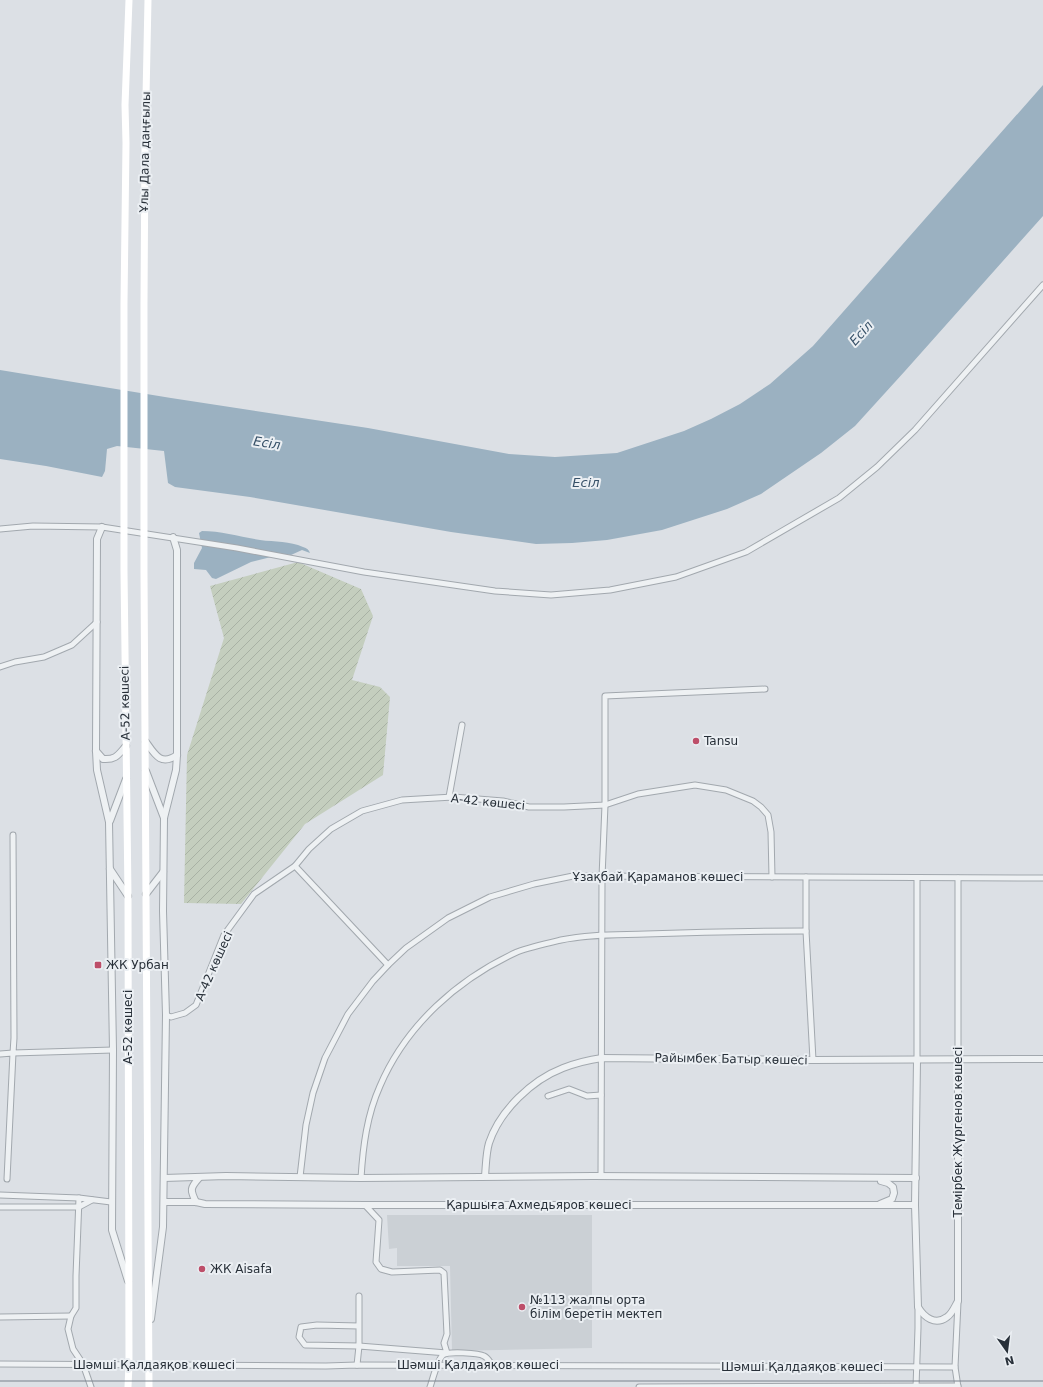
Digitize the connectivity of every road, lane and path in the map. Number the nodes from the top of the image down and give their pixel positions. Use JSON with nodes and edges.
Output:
{"nodes":[{"id":1,"x":129,"y":0,"type":"edge"},
{"id":2,"x":148,"y":0,"type":"edge"},
{"id":3,"x":1043,"y":285,"type":"edge"},
{"id":4,"x":102,"y":527,"type":"junction"},
{"id":5,"x":0,"y":530,"type":"edge"},
{"id":6,"x":173,"y":537,"type":"junction"},
{"id":7,"x":124,"y":571,"type":"joint"},
{"id":8,"x":144,"y":573,"type":"joint"},
{"id":9,"x":97,"y":622,"type":"junction"},
{"id":10,"x":0,"y":667,"type":"edge"},
{"id":11,"x":765,"y":689,"type":"dead end"},
{"id":12,"x":462,"y":725,"type":"dead end"},
{"id":13,"x":146,"y":742,"type":"junction"},
{"id":14,"x":126,"y":746,"type":"junction"},
{"id":15,"x":96,"y":751,"type":"junction"},
{"id":16,"x":177,"y":754,"type":"junction"},
{"id":17,"x":146,"y":770,"type":"junction"},
{"id":18,"x":127,"y":778,"type":"junction"},
{"id":19,"x":450,"y":797,"type":"junction"},
{"id":20,"x":605,"y":805,"type":"junction"},
{"id":21,"x":164,"y":818,"type":"junction"},
{"id":22,"x":110,"y":822,"type":"junction"},
{"id":23,"x":14,"y":835,"type":"dead end"},
{"id":24,"x":295,"y":866,"type":"junction"},
{"id":25,"x":110,"y":869,"type":"junction"},
{"id":26,"x":164,"y":872,"type":"junction"},
{"id":27,"x":602,"y":877,"type":"junction"},
{"id":28,"x":772,"y":877,"type":"junction"},
{"id":29,"x":806,"y":877,"type":"junction"},
{"id":30,"x":917,"y":878,"type":"junction"},
{"id":31,"x":958,"y":878,"type":"junction"},
{"id":32,"x":1043,"y":878,"type":"edge"},
{"id":33,"x":146,"y":894,"type":"junction"},
{"id":34,"x":128,"y":896,"type":"junction"},
{"id":35,"x":806,"y":931,"type":"junction"},
{"id":36,"x":602,"y":936,"type":"junction"},
{"id":37,"x":388,"y":966,"type":"junction"},
{"id":38,"x":166,"y":1015,"type":"junction"},
{"id":39,"x":113,"y":1050,"type":"junction"},
{"id":40,"x":13,"y":1053,"type":"junction"},
{"id":41,"x":0,"y":1054,"type":"edge"},
{"id":42,"x":602,"y":1058,"type":"junction"},
{"id":43,"x":1043,"y":1059,"type":"edge"},
{"id":44,"x":813,"y":1060,"type":"junction"},
{"id":45,"x":917,"y":1060,"type":"junction"},
{"id":46,"x":958,"y":1060,"type":"junction"},
{"id":47,"x":601,"y":1095,"type":"junction"},
{"id":48,"x":548,"y":1096,"type":"dead end"},
{"id":49,"x":485,"y":1176,"type":"junction"},
{"id":50,"x":601,"y":1176,"type":"junction"},
{"id":51,"x":300,"y":1177,"type":"junction"},
{"id":52,"x":164,"y":1178,"type":"junction"},
{"id":53,"x":198,"y":1178,"type":"junction"},
{"id":54,"x":361,"y":1178,"type":"junction"},
{"id":55,"x":916,"y":1178,"type":"junction"},
{"id":56,"x":7,"y":1179,"type":"dead end"},
{"id":57,"x":870,"y":1179,"type":"junction"},
{"id":58,"x":0,"y":1195,"type":"edge"},
{"id":59,"x":79,"y":1198,"type":"junction"},
{"id":60,"x":92,"y":1200,"type":"junction"},
{"id":61,"x":111,"y":1202,"type":"junction"},
{"id":62,"x":164,"y":1202,"type":"junction"},
{"id":63,"x":196,"y":1202,"type":"junction"},
{"id":64,"x":365,"y":1205,"type":"junction"},
{"id":65,"x":874,"y":1205,"type":"junction"},
{"id":66,"x":915,"y":1205,"type":"junction"},
{"id":67,"x":0,"y":1207,"type":"edge"},
{"id":68,"x":79,"y":1207,"type":"junction"},
{"id":69,"x":128,"y":1282,"type":"junction"},
{"id":70,"x":359,"y":1296,"type":"dead end"},
{"id":71,"x":958,"y":1301,"type":"junction"},
{"id":72,"x":918,"y":1307,"type":"junction"},
{"id":73,"x":71,"y":1316,"type":"junction"},
{"id":74,"x":0,"y":1317,"type":"edge"},
{"id":75,"x":359,"y":1326,"type":"junction"},
{"id":76,"x":149,"y":1336,"type":"junction"},
{"id":77,"x":360,"y":1346,"type":"junction"},
{"id":78,"x":447,"y":1353,"type":"junction"},
{"id":79,"x":0,"y":1364,"type":"edge"},
{"id":80,"x":83,"y":1364,"type":"junction"},
{"id":81,"x":129,"y":1365,"type":"junction"},
{"id":82,"x":149,"y":1365,"type":"junction"},
{"id":83,"x":358,"y":1365,"type":"junction"},
{"id":84,"x":438,"y":1365,"type":"junction"},
{"id":85,"x":492,"y":1365,"type":"junction"},
{"id":86,"x":916,"y":1367,"type":"junction"},
{"id":87,"x":955,"y":1367,"type":"junction"},
{"id":88,"x":90,"y":1387,"type":"edge"},
{"id":89,"x":128,"y":1387,"type":"edge"},
{"id":90,"x":149,"y":1387,"type":"edge"},
{"id":91,"x":430,"y":1387,"type":"edge"},
{"id":92,"x":639,"y":1387,"type":"edge"},
{"id":93,"x":916,"y":1387,"type":"edge"},
{"id":94,"x":958,"y":1387,"type":"edge"}],
"edges":[{"from":1,"to":7,"type":"main road","name":"Ұлы Дала даңғылы"},
{"from":2,"to":8,"type":"main road","name":"Ұлы Дала даңғылы"},
{"from":3,"to":6,"type":"street"},
{"from":4,"to":5,"type":"street"},
{"from":4,"to":6,"type":"street"},
{"from":4,"to":9,"type":"street"},
{"from":6,"to":16,"type":"street"},
{"from":7,"to":14,"type":"main road","name":"А-52 көшесі"},
{"from":8,"to":13,"type":"main road","name":"А-52 көшесі"},
{"from":9,"to":10,"type":"street"},
{"from":9,"to":15,"type":"street"},
{"from":11,"to":20,"type":"street"},
{"from":12,"to":19,"type":"street"},
{"from":13,"to":16,"type":"street"},
{"from":13,"to":17,"type":"main road","name":"А-52 көшесі"},
{"from":14,"to":15,"type":"street"},
{"from":14,"to":18,"type":"main road","name":"А-52 көшесі"},
{"from":15,"to":22,"type":"street"},
{"from":16,"to":21,"type":"street"},
{"from":17,"to":21,"type":"street"},
{"from":17,"to":33,"type":"main road","name":"А-52 көшесі"},
{"from":18,"to":22,"type":"street"},
{"from":18,"to":34,"type":"main road","name":"А-52 көшесі"},
{"from":19,"to":20,"type":"street","name":"А-42 көшесі"},
{"from":19,"to":24,"type":"street","name":"А-42 көшесі"},
{"from":20,"to":27,"type":"street"},
{"from":20,"to":28,"type":"street","name":"А-42 көшесі"},
{"from":21,"to":26,"type":"street"},
{"from":22,"to":25,"type":"street"},
{"from":23,"to":40,"type":"street"},
{"from":24,"to":37,"type":"street"},
{"from":24,"to":38,"type":"street","name":"А-42 көшесі"},
{"from":25,"to":34,"type":"street"},
{"from":25,"to":39,"type":"street"},
{"from":26,"to":33,"type":"street"},
{"from":26,"to":38,"type":"street"},
{"from":27,"to":28,"type":"street","name":"Ұзақбай Қараманов көшесі"},
{"from":27,"to":36,"type":"street"},
{"from":27,"to":37,"type":"street","name":"Ұзақбай Қараманов көшесі"},
{"from":28,"to":29,"type":"street","name":"Ұзақбай Қараманов көшесі"},
{"from":29,"to":30,"type":"street","name":"Ұзақбай Қараманов көшесі"},
{"from":29,"to":35,"type":"street"},
{"from":30,"to":31,"type":"street","name":"Ұзақбай Қараманов көшесі"},
{"from":30,"to":45,"type":"street"},
{"from":31,"to":32,"type":"street","name":"Ұзақбай Қараманов көшесі"},
{"from":31,"to":46,"type":"street","name":"Темірбек Жүргенов көшесі"},
{"from":33,"to":76,"type":"main road","name":"А-52 көшесі"},
{"from":34,"to":69,"type":"main road","name":"А-52 көшесі"},
{"from":35,"to":36,"type":"street"},
{"from":35,"to":44,"type":"street"},
{"from":36,"to":42,"type":"street"},
{"from":36,"to":54,"type":"street"},
{"from":37,"to":51,"type":"street","name":"Ұзақбай Қараманов көшесі"},
{"from":38,"to":52,"type":"street"},
{"from":39,"to":40,"type":"street"},
{"from":39,"to":61,"type":"street"},
{"from":40,"to":41,"type":"street"},
{"from":40,"to":56,"type":"street"},
{"from":42,"to":44,"type":"street","name":"Райымбек Батыр көшесі"},
{"from":42,"to":47,"type":"street"},
{"from":42,"to":49,"type":"street","name":"Райымбек Батыр көшесі"},
{"from":43,"to":46,"type":"street","name":"Райымбек Батыр көшесі"},
{"from":44,"to":45,"type":"street","name":"Райымбек Батыр көшесі"},
{"from":45,"to":46,"type":"street","name":"Райымбек Батыр көшесі"},
{"from":45,"to":55,"type":"street"},
{"from":46,"to":71,"type":"street","name":"Темірбек Жүргенов көшесі"},
{"from":47,"to":48,"type":"street"},
{"from":47,"to":50,"type":"street"},
{"from":49,"to":50,"type":"street"},
{"from":49,"to":54,"type":"street"},
{"from":50,"to":57,"type":"street"},
{"from":51,"to":53,"type":"street"},
{"from":51,"to":54,"type":"street"},
{"from":52,"to":53,"type":"street"},
{"from":52,"to":62,"type":"street"},
{"from":53,"to":63,"type":"street"},
{"from":55,"to":57,"type":"street"},
{"from":55,"to":66,"type":"street"},
{"from":57,"to":65,"type":"street"},
{"from":58,"to":59,"type":"street"},
{"from":59,"to":60,"type":"street"},
{"from":59,"to":68,"type":"street"},
{"from":60,"to":61,"type":"street"},
{"from":60,"to":68,"type":"street"},
{"from":61,"to":69,"type":"street"},
{"from":62,"to":63,"type":"street","name":"Қаршыға Ахмедьяров көшесі"},
{"from":62,"to":76,"type":"street"},
{"from":63,"to":64,"type":"street","name":"Қаршыға Ахмедьяров көшесі"},
{"from":64,"to":65,"type":"street","name":"Қаршыға Ахмедьяров көшесі"},
{"from":64,"to":78,"type":"street"},
{"from":65,"to":66,"type":"street","name":"Қаршыға Ахмедьяров көшесі"},
{"from":66,"to":72,"type":"street"},
{"from":67,"to":68,"type":"street"},
{"from":68,"to":73,"type":"street"},
{"from":69,"to":81,"type":"main road","name":"А-52 көшесі"},
{"from":70,"to":75,"type":"street"},
{"from":71,"to":72,"type":"street"},
{"from":71,"to":87,"type":"street","name":"Темірбек Жүргенов көшесі"},
{"from":72,"to":86,"type":"street"},
{"from":73,"to":74,"type":"street"},
{"from":73,"to":80,"type":"street"},
{"from":75,"to":77,"type":"street"},
{"from":75,"to":77,"type":"street"},
{"from":76,"to":82,"type":"main road","name":"А-52 көшесі"},
{"from":77,"to":78,"type":"street"},
{"from":77,"to":83,"type":"street"},
{"from":78,"to":84,"type":"street"},
{"from":78,"to":85,"type":"street"},
{"from":79,"to":80,"type":"street","name":"Шәмші Қалдаяқов көшесі"},
{"from":80,"to":81,"type":"street","name":"Шәмші Қалдаяқов көшесі"},
{"from":80,"to":88,"type":"street"},
{"from":81,"to":82,"type":"street","name":"Шәмші Қалдаяқов көшесі"},
{"from":81,"to":89,"type":"main road","name":"А-52 көшесі"},
{"from":82,"to":83,"type":"street","name":"Шәмші Қалдаяқов көшесі"},
{"from":82,"to":90,"type":"main road","name":"А-52 көшесі"},
{"from":83,"to":84,"type":"street","name":"Шәмші Қалдаяқов көшесі"},
{"from":84,"to":85,"type":"street","name":"Шәмші Қалдаяқов көшесі"},
{"from":84,"to":91,"type":"street"},
{"from":85,"to":86,"type":"street","name":"Шәмші Қалдаяқов көшесі"},
{"from":86,"to":87,"type":"street","name":"Шәмші Қалдаяқов көшесі"},
{"from":86,"to":93,"type":"street"},
{"from":87,"to":94,"type":"street","name":"Темірбек Жүргенов көшесі"},
{"from":92,"to":93,"type":"street","name":"Шәмші Қалдаяқов көшесі"},
{"from":93,"to":94,"type":"street","name":"Шәмші Қалдаяқов көшесі"}]}
